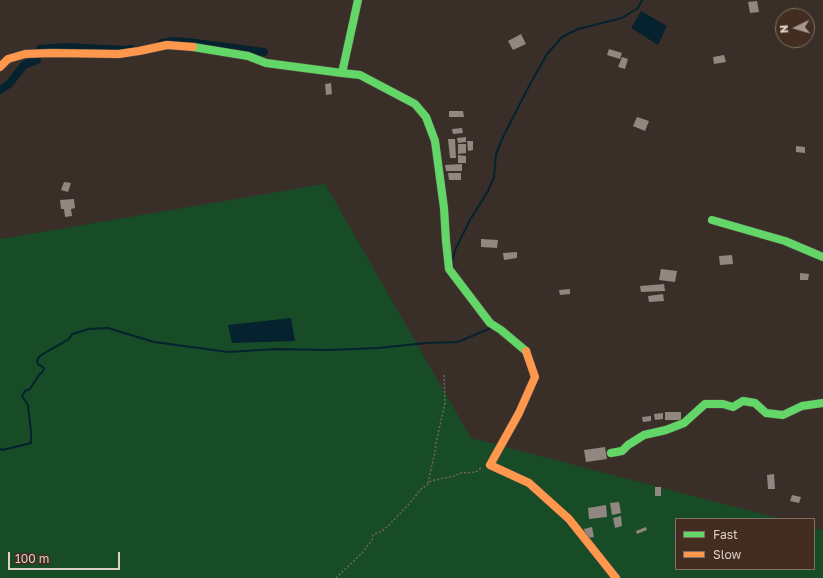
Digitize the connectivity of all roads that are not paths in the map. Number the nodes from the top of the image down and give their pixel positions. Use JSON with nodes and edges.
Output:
{"nodes":[{"id":1,"x":358,"y":0,"type":"edge"},
{"id":2,"x":0,"y":67,"type":"edge"},
{"id":3,"x":342,"y":73,"type":"junction"},
{"id":4,"x":712,"y":220,"type":"dead end"},
{"id":5,"x":823,"y":257,"type":"edge"},
{"id":6,"x":823,"y":403,"type":"edge"},
{"id":7,"x":611,"y":453,"type":"dead end"},
{"id":8,"x":616,"y":578,"type":"edge"}],
"edges":[{"from":1,"to":3,"type":"street"},
{"from":2,"to":3,"type":"street"},
{"from":3,"to":8,"type":"street"},
{"from":4,"to":5,"type":"street"},
{"from":6,"to":7,"type":"street"}]}
